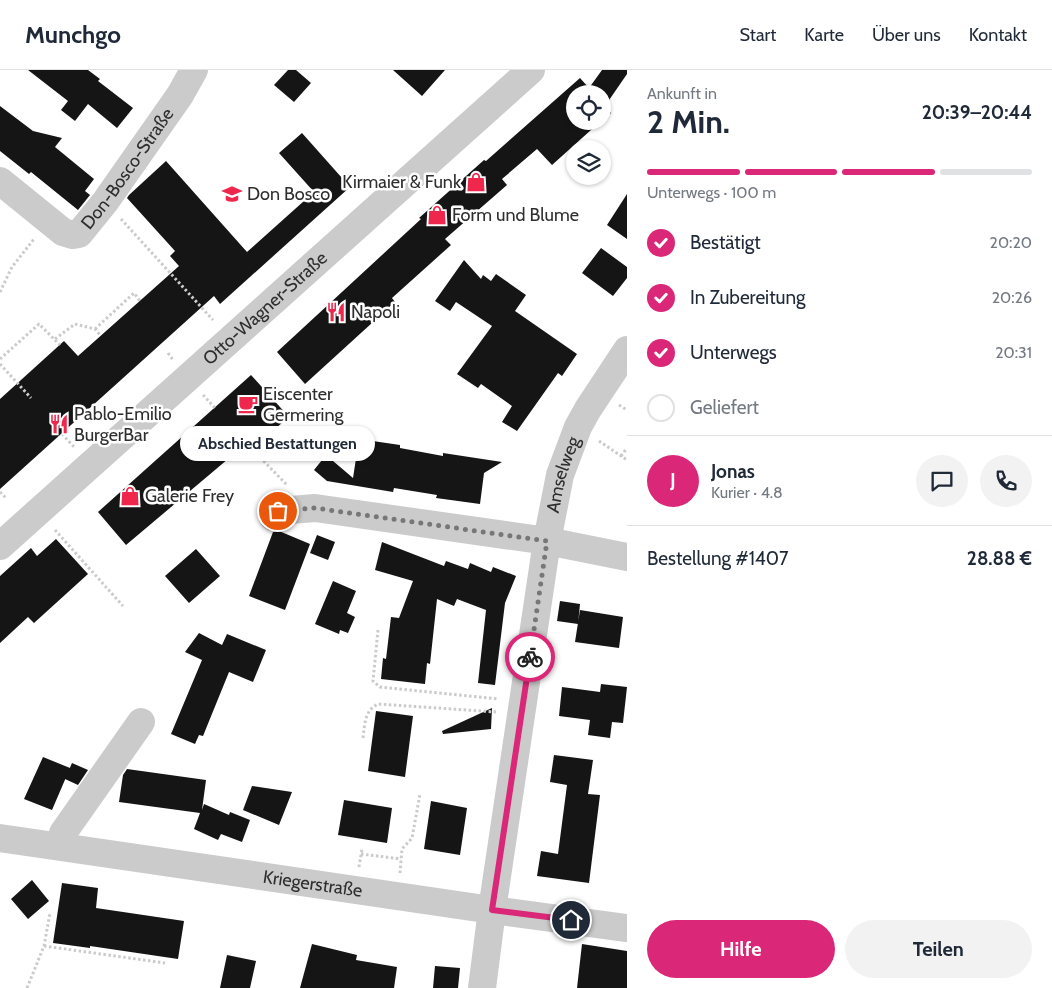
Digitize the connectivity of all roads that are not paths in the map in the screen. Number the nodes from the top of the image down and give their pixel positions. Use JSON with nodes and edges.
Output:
{"nodes":[{"id":1,"x":194,"y":70,"type":"edge"},
{"id":2,"x":531,"y":70,"type":"edge"},
{"id":3,"x":0,"y":181,"type":"edge"},
{"id":4,"x":627,"y":350,"type":"edge"},
{"id":5,"x":273,"y":517,"type":"dead end"},
{"id":6,"x":547,"y":541,"type":"junction"},
{"id":7,"x":0,"y":546,"type":"edge"},
{"id":8,"x":627,"y":556,"type":"edge"},
{"id":9,"x":141,"y":722,"type":"dead end"},
{"id":10,"x":0,"y":838,"type":"edge"},
{"id":11,"x":60,"y":846,"type":"junction"},
{"id":12,"x":492,"y":910,"type":"junction"},
{"id":13,"x":627,"y":928,"type":"edge"},
{"id":14,"x":482,"y":988,"type":"edge"}],
"edges":[{"from":1,"to":3,"type":"street","name":"Don-Bosco-Straße"},
{"from":2,"to":7,"type":"street","name":"Otto-Wagner-Straße"},
{"from":4,"to":6,"type":"street","name":"Amselweg"},
{"from":5,"to":6,"type":"street"},
{"from":6,"to":8,"type":"street"},
{"from":6,"to":12,"type":"street","name":"Amselweg"},
{"from":9,"to":11,"type":"street"},
{"from":10,"to":11,"type":"street","name":"Kriegerstraße"},
{"from":11,"to":12,"type":"street","name":"Kriegerstraße"},
{"from":12,"to":13,"type":"street","name":"Kriegerstraße"},
{"from":12,"to":14,"type":"street","name":"Amselweg"}]}
